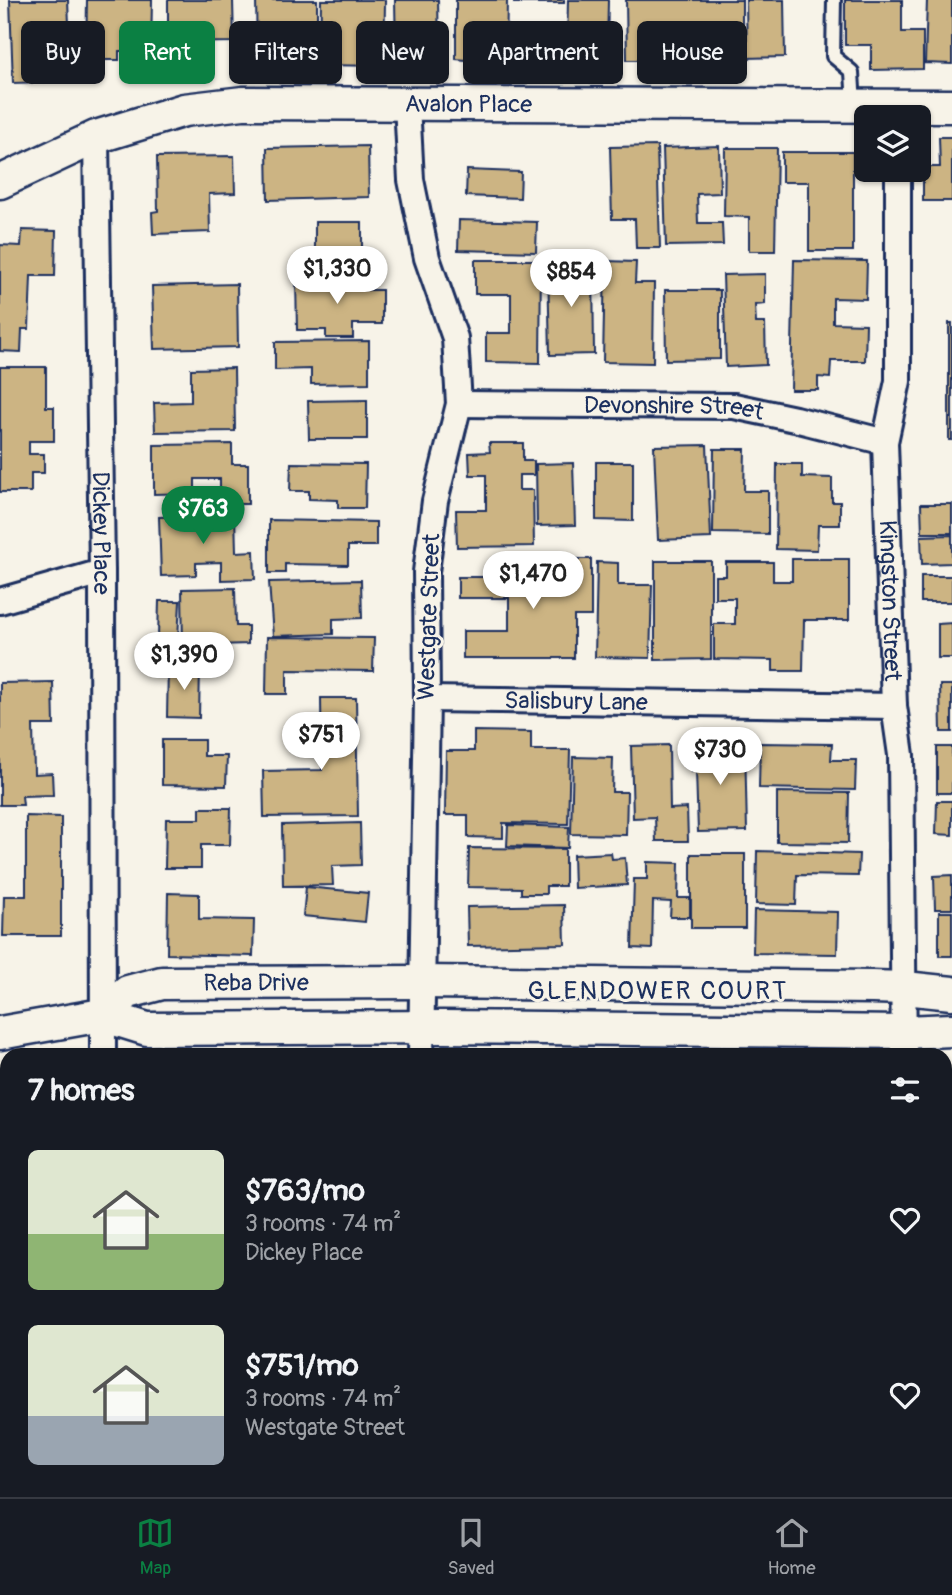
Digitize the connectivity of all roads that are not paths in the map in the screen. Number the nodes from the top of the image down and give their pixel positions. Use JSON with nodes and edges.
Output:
{"nodes":[{"id":1,"x":834,"y":0,"type":"edge"},
{"id":2,"x":407,"y":104,"type":"junction"},
{"id":3,"x":854,"y":105,"type":"joint"},
{"id":4,"x":952,"y":106,"type":"edge"},
{"id":5,"x":931,"y":108,"type":"edge"},
{"id":6,"x":96,"y":137,"type":"junction"},
{"id":7,"x":0,"y":181,"type":"edge"},
{"id":8,"x":898,"y":182,"type":"edge"},
{"id":9,"x":459,"y":404,"type":"junction"},
{"id":10,"x":885,"y":442,"type":"junction"},
{"id":11,"x":102,"y":572,"type":"junction"},
{"id":12,"x":0,"y":601,"type":"edge"},
{"id":13,"x":427,"y":699,"type":"junction"},
{"id":14,"x":894,"y":706,"type":"junction"},
{"id":15,"x":421,"y":982,"type":"junction"},
{"id":16,"x":905,"y":988,"type":"junction"},
{"id":17,"x":952,"y":993,"type":"edge"},
{"id":18,"x":102,"y":1015,"type":"junction"},
{"id":19,"x":952,"y":1030,"type":"edge"},
{"id":20,"x":0,"y":1033,"type":"edge"},
{"id":21,"x":421,"y":1041,"type":"edge"},
{"id":22,"x":904,"y":1044,"type":"edge"},
{"id":23,"x":103,"y":1048,"type":"edge"}],
"edges":[{"from":1,"to":3,"type":"lane"},
{"from":2,"to":3,"type":"street","name":"Avalon Place"},
{"from":2,"to":6,"type":"street","name":"Avalon Place"},
{"from":2,"to":9,"type":"street","name":"Westgate Street"},
{"from":4,"to":5,"type":"street","name":"Avalon Place"},
{"from":6,"to":7,"type":"street","name":"Avalon Place"},
{"from":6,"to":11,"type":"street","name":"Dickey Place"},
{"from":8,"to":10,"type":"street","name":"Kingston Street"},
{"from":9,"to":10,"type":"street","name":"Devonshire Street"},
{"from":9,"to":13,"type":"street","name":"Westgate Street"},
{"from":10,"to":14,"type":"street","name":"Kingston Street"},
{"from":11,"to":12,"type":"street"},
{"from":11,"to":18,"type":"street","name":"Dickey Place"},
{"from":13,"to":14,"type":"street","name":"Salisbury Lane"},
{"from":13,"to":15,"type":"street","name":"Westgate Street"},
{"from":14,"to":16,"type":"street","name":"Kingston Street"},
{"from":15,"to":16,"type":"street","name":"Reba Drive"},
{"from":15,"to":18,"type":"street","name":"Reba Drive"},
{"from":15,"to":21,"type":"street","name":"Westgate Street"},
{"from":16,"to":17,"type":"street","name":"Reba Drive"},
{"from":16,"to":22,"type":"street","name":"Kingston Street"},
{"from":18,"to":20,"type":"street","name":"Reba Drive"},
{"from":18,"to":21,"type":"street","name":"Reba Drive"},
{"from":18,"to":23,"type":"street","name":"Dickey Place"},
{"from":19,"to":22,"type":"street","name":"Reba Drive"},
{"from":21,"to":22,"type":"street","name":"Reba Drive"}]}
